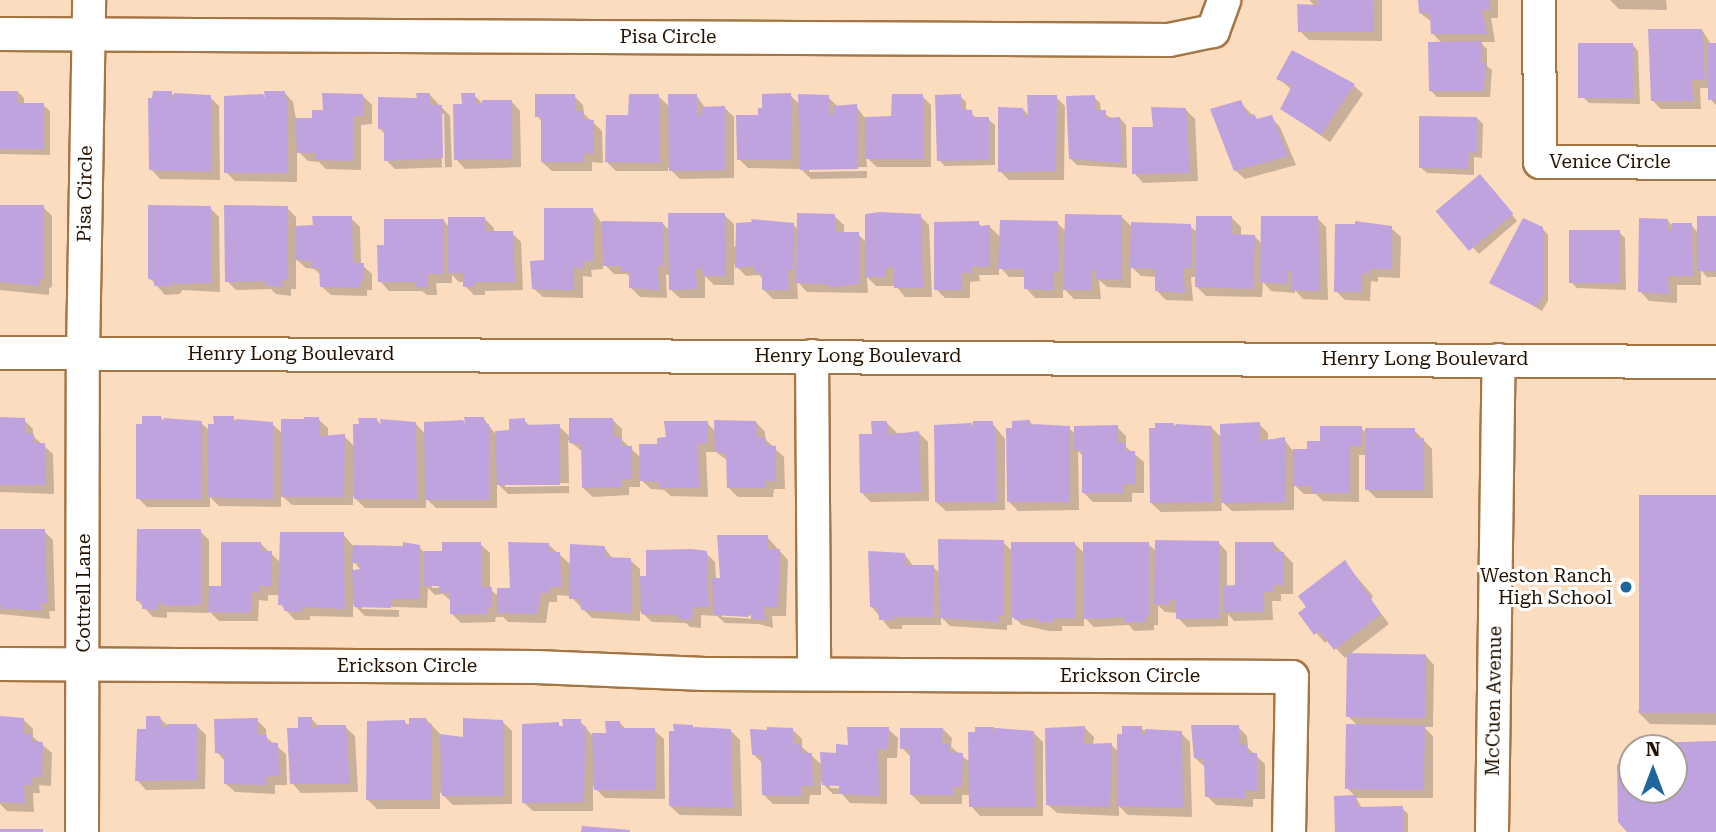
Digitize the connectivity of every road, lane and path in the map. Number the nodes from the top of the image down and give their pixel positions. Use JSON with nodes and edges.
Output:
{"nodes":[{"id":1,"x":89,"y":0,"type":"edge"},
{"id":2,"x":1224,"y":0,"type":"edge"},
{"id":3,"x":1539,"y":0,"type":"edge"},
{"id":4,"x":0,"y":34,"type":"edge"},
{"id":5,"x":88,"y":34,"type":"junction"},
{"id":6,"x":1716,"y":163,"type":"edge"},
{"id":7,"x":0,"y":353,"type":"edge"},
{"id":8,"x":83,"y":354,"type":"junction"},
{"id":9,"x":812,"y":356,"type":"junction"},
{"id":10,"x":1499,"y":360,"type":"junction"},
{"id":11,"x":1716,"y":362,"type":"edge"},
{"id":12,"x":0,"y":664,"type":"edge"},
{"id":13,"x":84,"y":664,"type":"junction"},
{"id":14,"x":814,"y":674,"type":"junction"},
{"id":15,"x":82,"y":832,"type":"edge"},
{"id":16,"x":1289,"y":832,"type":"edge"},
{"id":17,"x":1492,"y":832,"type":"edge"}],
"edges":[{"from":1,"to":5,"type":"street"},
{"from":2,"to":5,"type":"street","name":"Pisa Circle"},
{"from":3,"to":6,"type":"street","name":"Venice Circle"},
{"from":4,"to":5,"type":"street","name":"Pisa Circle"},
{"from":5,"to":8,"type":"street","name":"Pisa Circle"},
{"from":7,"to":8,"type":"street","name":"Henry Long Boulevard"},
{"from":8,"to":9,"type":"street","name":"Henry Long Boulevard"},
{"from":8,"to":13,"type":"street","name":"Cottrell Lane"},
{"from":9,"to":10,"type":"street","name":"Henry Long Boulevard"},
{"from":9,"to":14,"type":"street"},
{"from":10,"to":11,"type":"street","name":"Henry Long Boulevard"},
{"from":10,"to":17,"type":"street","name":"McCuen Avenue"},
{"from":12,"to":13,"type":"street","name":"Erickson Circle"},
{"from":13,"to":14,"type":"street","name":"Erickson Circle"},
{"from":13,"to":15,"type":"street","name":"Cottrell Lane"},
{"from":14,"to":16,"type":"street","name":"Erickson Circle"}]}
